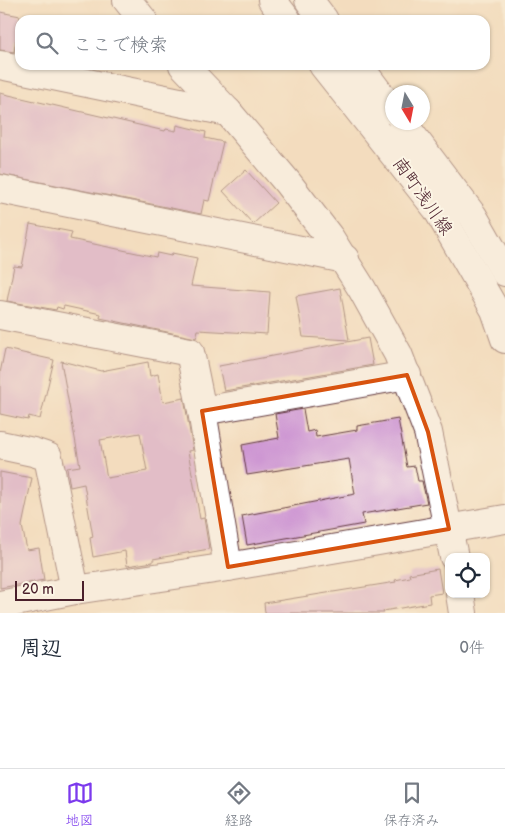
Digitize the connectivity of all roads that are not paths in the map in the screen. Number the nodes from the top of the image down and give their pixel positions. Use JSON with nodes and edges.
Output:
{"nodes":[{"id":1,"x":127,"y":0,"type":"edge"},
{"id":2,"x":272,"y":0,"type":"edge"},
{"id":3,"x":309,"y":0,"type":"edge"},
{"id":4,"x":139,"y":15,"type":"edge"},
{"id":5,"x":284,"y":15,"type":"edge"},
{"id":6,"x":320,"y":15,"type":"edge"},
{"id":7,"x":0,"y":65,"type":"edge"},
{"id":8,"x":15,"y":68,"type":"edge"},
{"id":9,"x":24,"y":70,"type":"edge"},
{"id":10,"x":188,"y":70,"type":"edge"},
{"id":11,"x":327,"y":70,"type":"edge"},
{"id":12,"x":362,"y":70,"type":"edge"},
{"id":13,"x":385,"y":101,"type":"edge"},
{"id":14,"x":228,"y":112,"type":"junction"},
{"id":15,"x":408,"y":130,"type":"edge"},
{"id":16,"x":0,"y":189,"type":"edge"},
{"id":17,"x":345,"y":259,"type":"junction"},
{"id":18,"x":505,"y":272,"type":"edge"},
{"id":19,"x":0,"y":315,"type":"edge"},
{"id":20,"x":505,"y":339,"type":"edge"},
{"id":21,"x":407,"y":375,"type":"junction"},
{"id":22,"x":202,"y":411,"type":"junction"},
{"id":23,"x":0,"y":445,"type":"edge"},
{"id":24,"x":505,"y":519,"type":"edge"},
{"id":25,"x":449,"y":529,"type":"junction"},
{"id":26,"x":453,"y":553,"type":"edge"},
{"id":27,"x":228,"y":567,"type":"junction"},
{"id":28,"x":75,"y":590,"type":"junction"},
{"id":29,"x":461,"y":598,"type":"edge"},
{"id":30,"x":0,"y":605,"type":"edge"},
{"id":31,"x":463,"y":613,"type":"edge"}],
"edges":[{"from":1,"to":4,"type":"street"},
{"from":2,"to":5,"type":"street"},
{"from":3,"to":6,"type":"street"},
{"from":7,"to":8,"type":"street"},
{"from":9,"to":14,"type":"street"},
{"from":10,"to":14,"type":"street"},
{"from":11,"to":20,"type":"street","name":"南町浅川線"},
{"from":12,"to":13,"type":"street"},
{"from":14,"to":17,"type":"street"},
{"from":15,"to":18,"type":"street","name":"南町浅川線"},
{"from":16,"to":17,"type":"street"},
{"from":17,"to":21,"type":"street"},
{"from":19,"to":22,"type":"street"},
{"from":21,"to":22,"type":"street"},
{"from":21,"to":25,"type":"street"},
{"from":22,"to":27,"type":"street"},
{"from":23,"to":28,"type":"street"},
{"from":24,"to":25,"type":"street"},
{"from":25,"to":26,"type":"street"},
{"from":25,"to":27,"type":"street"},
{"from":27,"to":28,"type":"street"},
{"from":28,"to":30,"type":"street"},
{"from":29,"to":31,"type":"street"}]}
